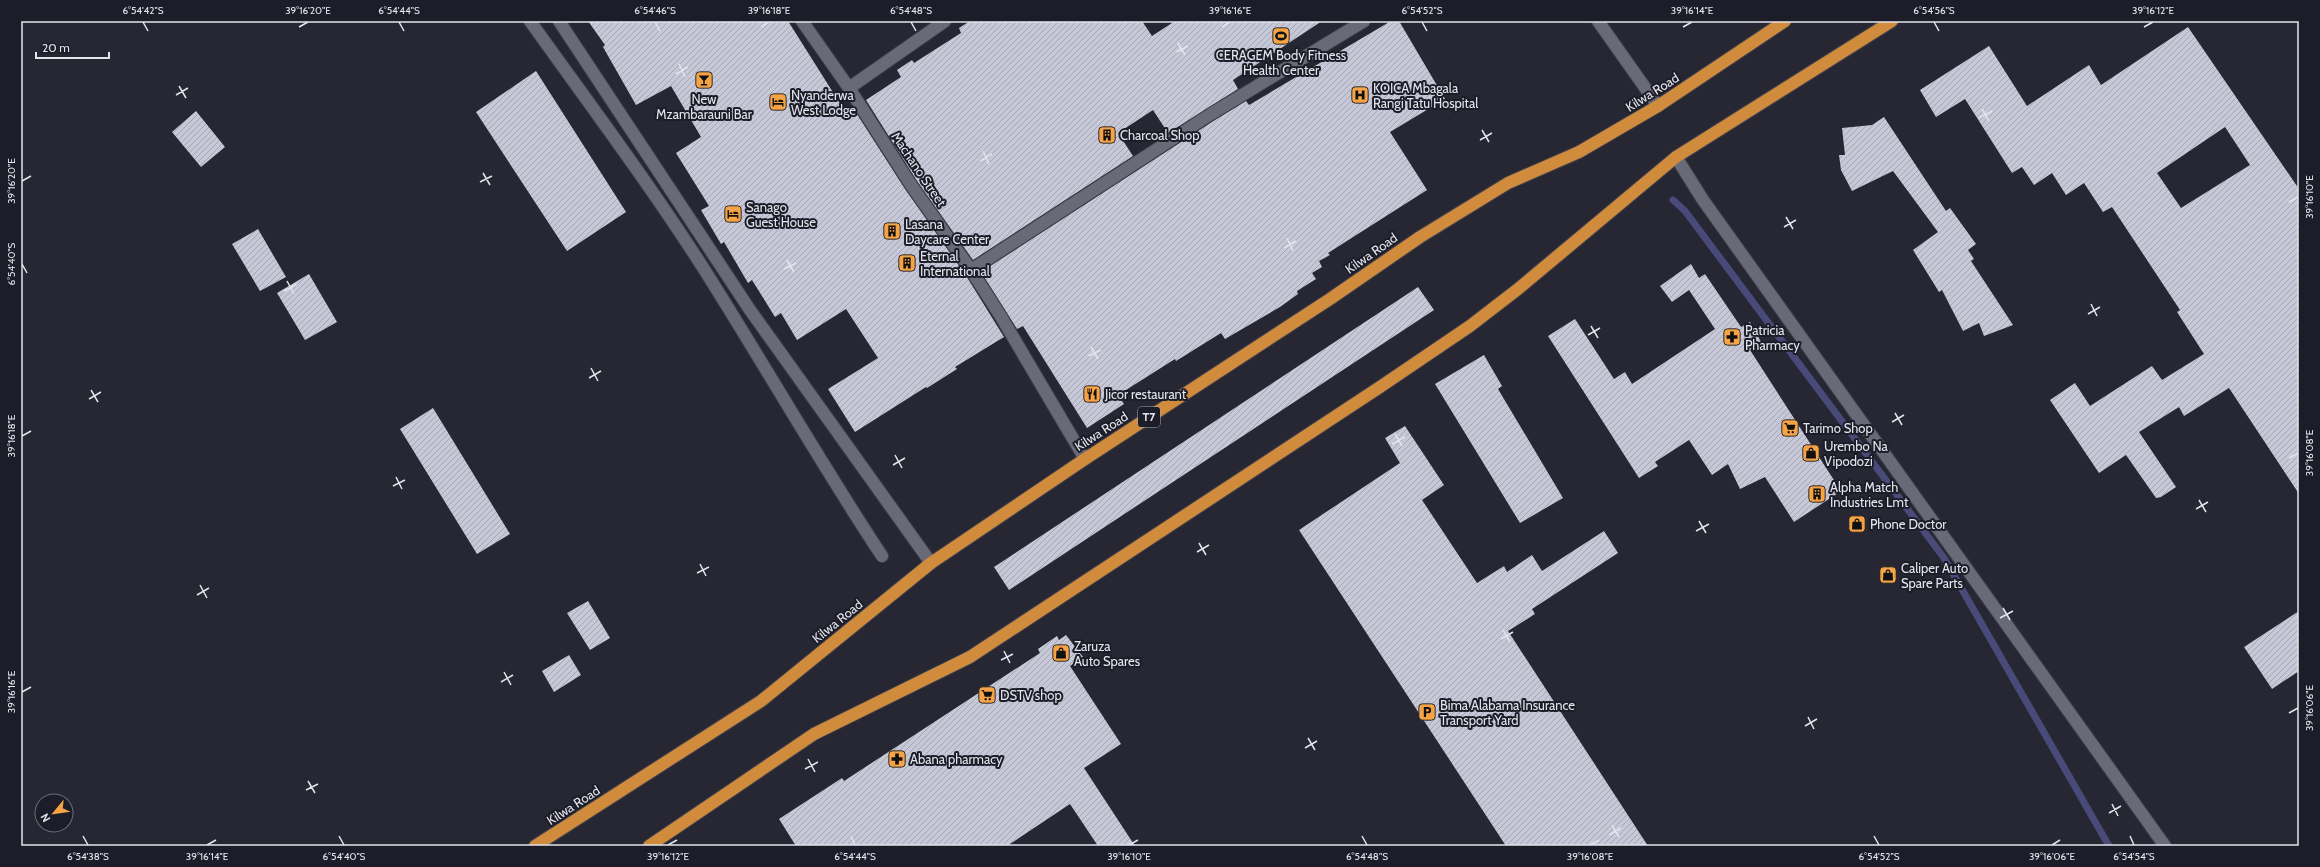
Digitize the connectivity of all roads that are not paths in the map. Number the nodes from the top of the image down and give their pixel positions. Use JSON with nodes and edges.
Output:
{"nodes":[{"id":1,"x":530,"y":21,"type":"edge"},
{"id":2,"x":559,"y":21,"type":"edge"},
{"id":3,"x":802,"y":21,"type":"edge"},
{"id":4,"x":944,"y":21,"type":"edge"},
{"id":5,"x":1364,"y":21,"type":"edge"},
{"id":6,"x":1598,"y":21,"type":"edge"},
{"id":7,"x":1785,"y":21,"type":"edge"},
{"id":8,"x":1892,"y":21,"type":"edge"},
{"id":9,"x":849,"y":88,"type":"junction"},
{"id":10,"x":1658,"y":106,"type":"junction"},
{"id":11,"x":1676,"y":158,"type":"junction"},
{"id":12,"x":971,"y":270,"type":"junction"},
{"id":13,"x":1085,"y":459,"type":"junction"},
{"id":14,"x":882,"y":556,"type":"dead end"},
{"id":15,"x":931,"y":563,"type":"junction"},
{"id":16,"x":535,"y":846,"type":"edge"},
{"id":17,"x":649,"y":846,"type":"edge"},
{"id":18,"x":2165,"y":846,"type":"edge"}],
"edges":[{"from":1,"to":14,"type":"street"},
{"from":2,"to":15,"type":"street"},
{"from":3,"to":9,"type":"street","name":"Machano Street"},
{"from":4,"to":9,"type":"street"},
{"from":5,"to":12,"type":"street"},
{"from":6,"to":10,"type":"street"},
{"from":7,"to":10,"type":"highway","name":"Kilwa Road","number":"T7"},
{"from":8,"to":11,"type":"highway"},
{"from":9,"to":12,"type":"street","name":"Machano Street"},
{"from":10,"to":13,"type":"highway","name":"Kilwa Road","number":"T7"},
{"from":11,"to":17,"type":"highway"},
{"from":11,"to":18,"type":"street"},
{"from":12,"to":13,"type":"street","name":"Machano Street"},
{"from":13,"to":15,"type":"highway","name":"Kilwa Road","number":"T7"},
{"from":15,"to":16,"type":"highway","name":"Kilwa Road","number":"T7"}]}
